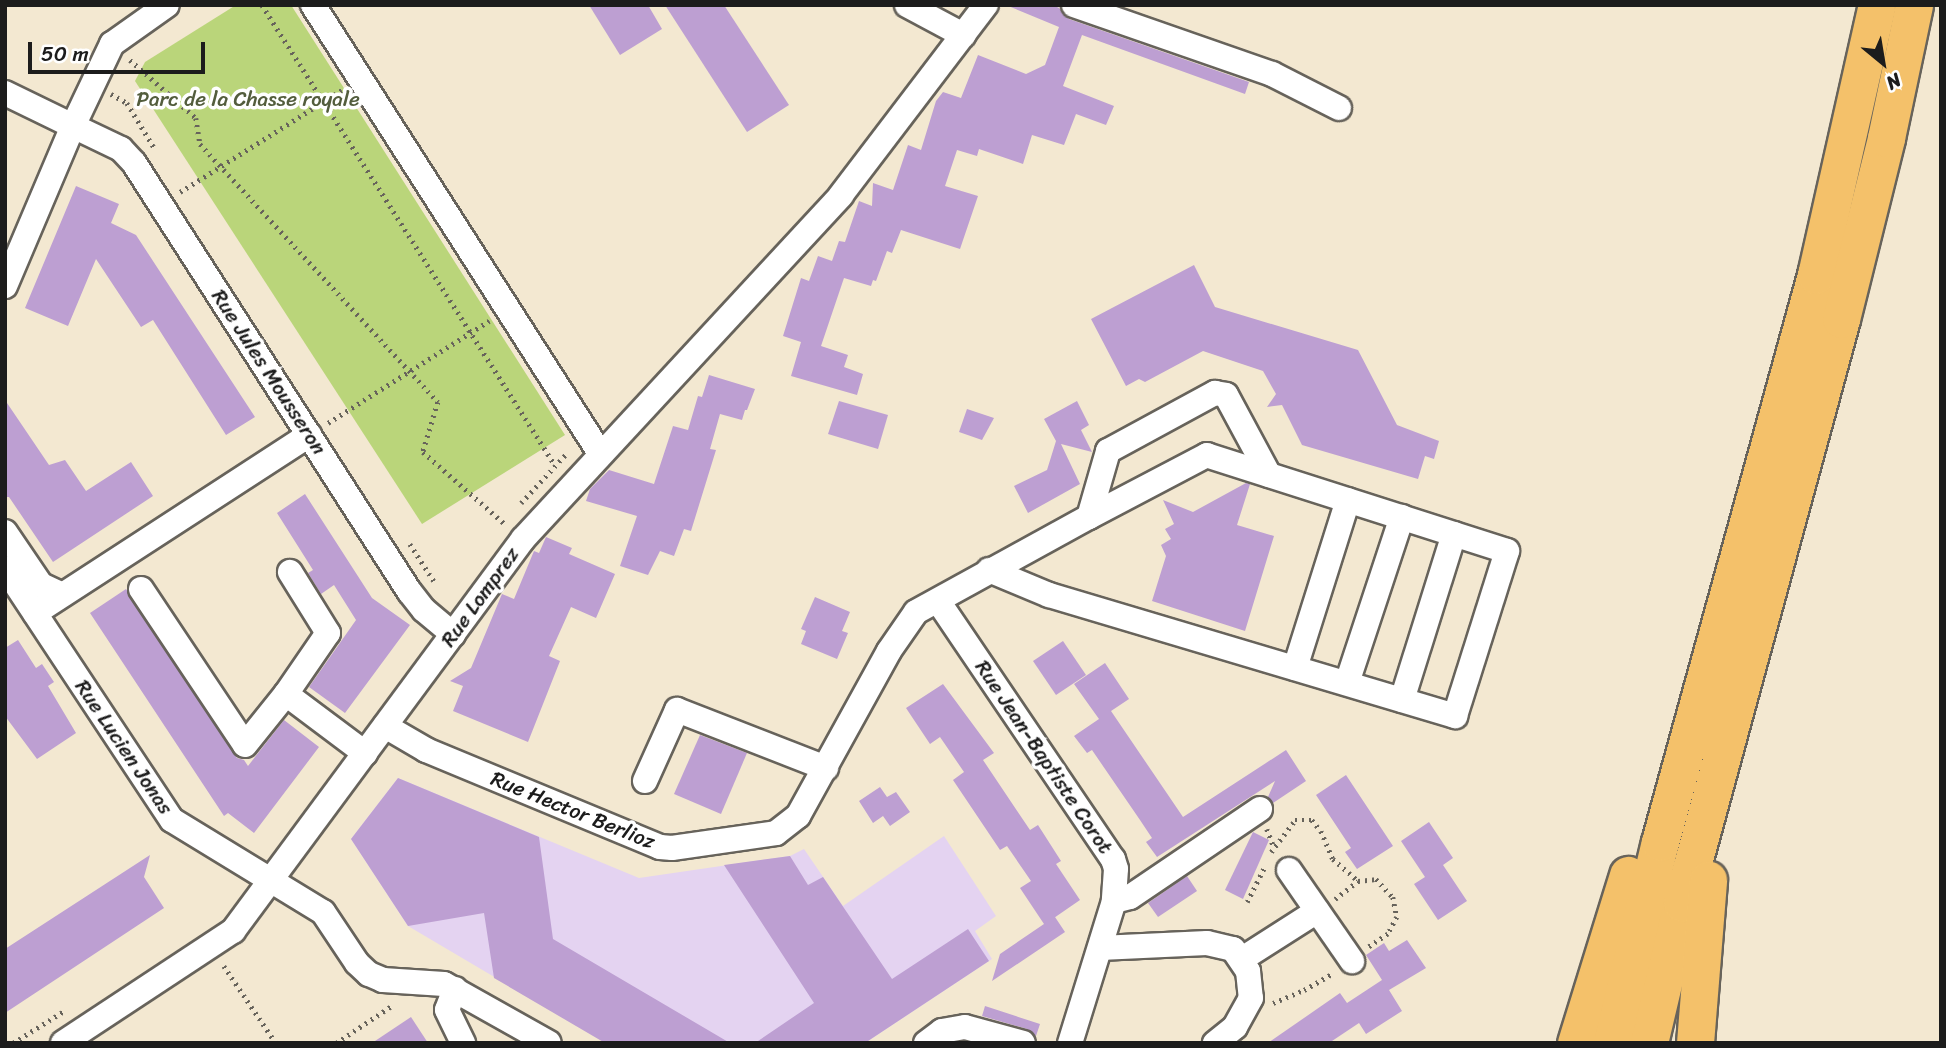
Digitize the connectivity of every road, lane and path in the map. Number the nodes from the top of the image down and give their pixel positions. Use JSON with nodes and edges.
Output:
{"nodes":[{"id":1,"x":167,"y":5,"type":"edge"},
{"id":2,"x":262,"y":5,"type":"edge"},
{"id":3,"x":313,"y":5,"type":"edge"},
{"id":4,"x":907,"y":5,"type":"edge"},
{"id":5,"x":986,"y":5,"type":"edge"},
{"id":6,"x":1074,"y":5,"type":"edge"},
{"id":7,"x":1877,"y":5,"type":"edge"},
{"id":8,"x":1914,"y":5,"type":"edge"},
{"id":9,"x":963,"y":35,"type":"junction"},
{"id":10,"x":112,"y":44,"type":"junction"},
{"id":11,"x":360,"y":79,"type":"junction"},
{"id":12,"x":5,"y":93,"type":"edge"},
{"id":13,"x":323,"y":102,"type":"junction"},
{"id":14,"x":1339,"y":108,"type":"dead end"},
{"id":15,"x":73,"y":126,"type":"junction"},
{"id":16,"x":223,"y":165,"type":"junction"},
{"id":17,"x":161,"y":204,"type":"junction"},
{"id":18,"x":5,"y":286,"type":"edge"},
{"id":19,"x":508,"y":309,"type":"junction"},
{"id":20,"x":470,"y":333,"type":"junction"},
{"id":21,"x":410,"y":371,"type":"junction"},
{"id":22,"x":309,"y":435,"type":"junction"},
{"id":23,"x":593,"y":443,"type":"junction"},
{"id":24,"x":1269,"y":475,"type":"junction"},
{"id":25,"x":1348,"y":500,"type":"junction"},
{"id":26,"x":1089,"y":517,"type":"junction"},
{"id":27,"x":1402,"y":517,"type":"junction"},
{"id":28,"x":505,"y":524,"type":"dead end"},
{"id":29,"x":5,"y":532,"type":"edge"},
{"id":30,"x":1454,"y":534,"type":"junction"},
{"id":31,"x":5,"y":568,"type":"edge"},
{"id":32,"x":989,"y":570,"type":"junction"},
{"id":33,"x":290,"y":572,"type":"dead end"},
{"id":34,"x":141,"y":589,"type":"dead end"},
{"id":35,"x":62,"y":596,"type":"junction"},
{"id":36,"x":938,"y":601,"type":"junction"},
{"id":37,"x":35,"y":613,"type":"junction"},
{"id":38,"x":453,"y":634,"type":"junction"},
{"id":39,"x":1713,"y":649,"type":"junction"},
{"id":40,"x":1296,"y":668,"type":"junction"},
{"id":41,"x":1347,"y":683,"type":"junction"},
{"id":42,"x":286,"y":694,"type":"junction"},
{"id":43,"x":1402,"y":700,"type":"junction"},
{"id":44,"x":385,"y":726,"type":"junction"},
{"id":45,"x":365,"y":753,"type":"junction"},
{"id":46,"x":826,"y":768,"type":"junction"},
{"id":47,"x":1718,"y":768,"type":"junction"},
{"id":48,"x":645,"y":780,"type":"dead end"},
{"id":49,"x":1260,"y":809,"type":"joint"},
{"id":50,"x":1289,"y":870,"type":"joint"},
{"id":51,"x":270,"y":881,"type":"junction"},
{"id":52,"x":1114,"y":901,"type":"junction"},
{"id":53,"x":1317,"y":911,"type":"junction"},
{"id":54,"x":211,"y":947,"type":"junction"},
{"id":55,"x":1100,"y":948,"type":"junction"},
{"id":56,"x":1242,"y":959,"type":"junction"},
{"id":57,"x":1352,"y":961,"type":"dead end"},
{"id":58,"x":428,"y":981,"type":"junction"},
{"id":59,"x":456,"y":989,"type":"junction"},
{"id":60,"x":63,"y":1043,"type":"edge"},
{"id":61,"x":276,"y":1043,"type":"edge"},
{"id":62,"x":336,"y":1043,"type":"edge"},
{"id":63,"x":463,"y":1043,"type":"edge"},
{"id":64,"x":549,"y":1043,"type":"edge"},
{"id":65,"x":926,"y":1043,"type":"edge"},
{"id":66,"x":1023,"y":1043,"type":"edge"},
{"id":67,"x":1070,"y":1043,"type":"edge"},
{"id":68,"x":1215,"y":1043,"type":"edge"},
{"id":69,"x":1576,"y":1043,"type":"edge"},
{"id":70,"x":1612,"y":1043,"type":"edge"},
{"id":71,"x":1649,"y":1043,"type":"edge"},
{"id":72,"x":1695,"y":1043,"type":"edge"}],
"edges":[{"from":1,"to":10,"type":"street"},
{"from":2,"to":13,"type":"path"},
{"from":3,"to":11,"type":"street"},
{"from":4,"to":9,"type":"street"},
{"from":5,"to":9,"type":"street","name":"Rue Lomprez"},
{"from":6,"to":14,"type":"street"},
{"from":7,"to":39,"type":"highway"},
{"from":8,"to":47,"type":"highway"},
{"from":9,"to":23,"type":"street","name":"Rue Lomprez"},
{"from":10,"to":15,"type":"street"},
{"from":10,"to":16,"type":"path"},
{"from":11,"to":13,"type":"path"},
{"from":11,"to":19,"type":"street"},
{"from":12,"to":15,"type":"street","name":"Rue Jules Mousseron"},
{"from":13,"to":16,"type":"path"},
{"from":13,"to":20,"type":"path"},
{"from":15,"to":17,"type":"street","name":"Rue Jules Mousseron"},
{"from":15,"to":18,"type":"street"},
{"from":16,"to":17,"type":"path"},
{"from":16,"to":21,"type":"path"},
{"from":17,"to":22,"type":"street","name":"Rue Jules Mousseron"},
{"from":19,"to":20,"type":"path"},
{"from":19,"to":23,"type":"street"},
{"from":20,"to":21,"type":"path"},
{"from":20,"to":23,"type":"path"},
{"from":21,"to":22,"type":"path"},
{"from":21,"to":28,"type":"path"},
{"from":22,"to":35,"type":"street"},
{"from":22,"to":38,"type":"street","name":"Rue Jules Mousseron"},
{"from":23,"to":38,"type":"street","name":"Rue Lomprez"},
{"from":24,"to":25,"type":"street","name":"Rue Hector Berlioz"},
{"from":24,"to":26,"type":"street","name":"Rue Hector Berlioz"},
{"from":24,"to":26,"type":"street"},
{"from":25,"to":27,"type":"street","name":"Rue Hector Berlioz"},
{"from":25,"to":40,"type":"street"},
{"from":26,"to":32,"type":"street","name":"Rue Hector Berlioz"},
{"from":27,"to":30,"type":"street","name":"Rue Hector Berlioz"},
{"from":27,"to":41,"type":"street"},
{"from":29,"to":35,"type":"street"},
{"from":30,"to":43,"type":"street"},
{"from":30,"to":43,"type":"street","name":"Rue Hector Berlioz"},
{"from":31,"to":37,"type":"street","name":"Rue Lucien Jonas"},
{"from":32,"to":36,"type":"street","name":"Rue Hector Berlioz"},
{"from":32,"to":40,"type":"street"},
{"from":33,"to":42,"type":"street"},
{"from":34,"to":42,"type":"street"},
{"from":35,"to":37,"type":"street"},
{"from":36,"to":46,"type":"street","name":"Rue Hector Berlioz"},
{"from":36,"to":52,"type":"street","name":"Rue Jean-Baptiste Corot"},
{"from":37,"to":51,"type":"street","name":"Rue Lucien Jonas"},
{"from":38,"to":44,"type":"street","name":"Rue Lomprez"},
{"from":39,"to":69,"type":"highway"},
{"from":39,"to":70,"type":"highway"},
{"from":40,"to":41,"type":"street"},
{"from":41,"to":43,"type":"street"},
{"from":42,"to":45,"type":"street"},
{"from":44,"to":45,"type":"street","name":"Rue Lomprez"},
{"from":44,"to":46,"type":"street","name":"Rue Hector Berlioz"},
{"from":45,"to":51,"type":"street","name":"Rue Lomprez"},
{"from":46,"to":48,"type":"street"},
{"from":47,"to":71,"type":"highway"},
{"from":47,"to":72,"type":"highway"},
{"from":49,"to":50,"type":"path"},
{"from":49,"to":52,"type":"street"},
{"from":50,"to":53,"type":"street"},
{"from":51,"to":54,"type":"street","name":"Rue Lomprez"},
{"from":51,"to":58,"type":"street"},
{"from":52,"to":55,"type":"street","name":"Rue Jean-Baptiste Corot"},
{"from":53,"to":56,"type":"street"},
{"from":53,"to":57,"type":"street"},
{"from":54,"to":60,"type":"street","name":"Rue Lomprez"},
{"from":54,"to":61,"type":"path"},
{"from":55,"to":56,"type":"street"},
{"from":55,"to":67,"type":"street","name":"Rue Jean-Baptiste Corot"},
{"from":56,"to":68,"type":"street"},
{"from":58,"to":59,"type":"street"},
{"from":58,"to":62,"type":"path"},
{"from":59,"to":63,"type":"street"},
{"from":59,"to":64,"type":"street"},
{"from":65,"to":66,"type":"street"}]}
